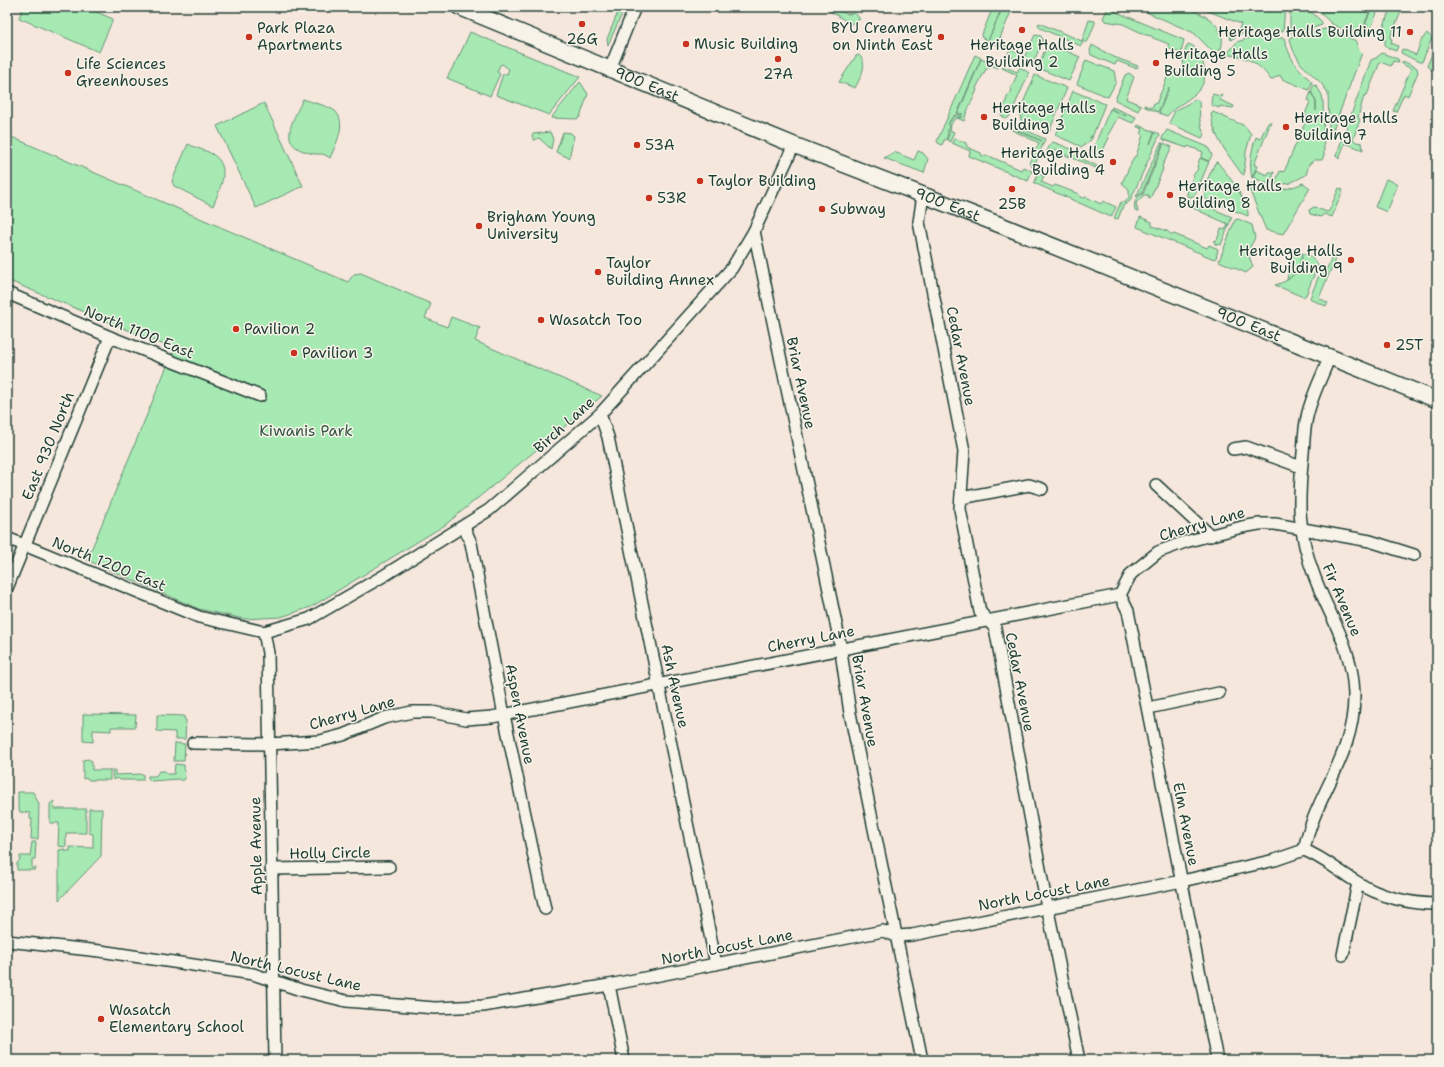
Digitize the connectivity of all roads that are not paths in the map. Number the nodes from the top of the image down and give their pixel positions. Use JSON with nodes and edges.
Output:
{"nodes":[{"id":1,"x":459,"y":7,"type":"edge"},
{"id":2,"x":635,"y":7,"type":"edge"},
{"id":3,"x":610,"y":70,"type":"junction"},
{"id":4,"x":794,"y":145,"type":"junction"},
{"id":5,"x":924,"y":195,"type":"junction"},
{"id":6,"x":754,"y":231,"type":"junction"},
{"id":7,"x":7,"y":293,"type":"edge"},
{"id":8,"x":110,"y":337,"type":"junction"},
{"id":9,"x":1329,"y":358,"type":"junction"},
{"id":10,"x":260,"y":396,"type":"dead end"},
{"id":11,"x":1437,"y":400,"type":"edge"},
{"id":12,"x":600,"y":414,"type":"junction"},
{"id":13,"x":1233,"y":449,"type":"dead end"},
{"id":14,"x":1302,"y":467,"type":"junction"},
{"id":15,"x":1156,"y":485,"type":"dead end"},
{"id":16,"x":1042,"y":489,"type":"dead end"},
{"id":17,"x":961,"y":498,"type":"junction"},
{"id":18,"x":464,"y":527,"type":"junction"},
{"id":19,"x":1301,"y":529,"type":"junction"},
{"id":20,"x":1211,"y":536,"type":"junction"},
{"id":21,"x":7,"y":538,"type":"edge"},
{"id":22,"x":24,"y":545,"type":"junction"},
{"id":23,"x":1414,"y":555,"type":"dead end"},
{"id":24,"x":7,"y":588,"type":"edge"},
{"id":25,"x":1120,"y":595,"type":"junction"},
{"id":26,"x":988,"y":620,"type":"junction"},
{"id":27,"x":264,"y":632,"type":"junction"},
{"id":28,"x":840,"y":648,"type":"junction"},
{"id":29,"x":660,"y":684,"type":"junction"},
{"id":30,"x":1219,"y":693,"type":"dead end"},
{"id":31,"x":1148,"y":708,"type":"junction"},
{"id":32,"x":504,"y":715,"type":"junction"},
{"id":33,"x":193,"y":743,"type":"dead end"},
{"id":34,"x":269,"y":744,"type":"junction"},
{"id":35,"x":1304,"y":850,"type":"junction"},
{"id":36,"x":389,"y":867,"type":"dead end"},
{"id":37,"x":272,"y":868,"type":"junction"},
{"id":38,"x":1182,"y":881,"type":"junction"},
{"id":39,"x":1358,"y":883,"type":"junction"},
{"id":40,"x":1437,"y":904,"type":"edge"},
{"id":41,"x":1048,"y":908,"type":"junction"},
{"id":42,"x":545,"y":909,"type":"dead end"},
{"id":43,"x":897,"y":936,"type":"junction"},
{"id":44,"x":7,"y":940,"type":"edge"},
{"id":45,"x":1343,"y":955,"type":"dead end"},
{"id":46,"x":716,"y":964,"type":"junction"},
{"id":47,"x":274,"y":981,"type":"junction"},
{"id":48,"x":609,"y":985,"type":"junction"},
{"id":49,"x":275,"y":1060,"type":"edge"},
{"id":50,"x":624,"y":1060,"type":"edge"},
{"id":51,"x":922,"y":1060,"type":"edge"},
{"id":52,"x":1079,"y":1060,"type":"edge"},
{"id":53,"x":1217,"y":1060,"type":"edge"}],
"edges":[{"from":1,"to":3,"type":"main road","name":"900 East"},
{"from":2,"to":3,"type":"street"},
{"from":3,"to":4,"type":"main road","name":"900 East"},
{"from":4,"to":5,"type":"main road","name":"900 East"},
{"from":4,"to":6,"type":"street","name":"Birch Lane"},
{"from":5,"to":9,"type":"main road","name":"900 East"},
{"from":5,"to":17,"type":"street","name":"Cedar Avenue"},
{"from":6,"to":12,"type":"street","name":"Birch Lane"},
{"from":6,"to":28,"type":"street","name":"Briar Avenue"},
{"from":7,"to":8,"type":"street","name":"North 1100 East"},
{"from":8,"to":10,"type":"street","name":"North 1100 East"},
{"from":8,"to":22,"type":"street","name":"East 930 North"},
{"from":9,"to":11,"type":"main road","name":"900 East"},
{"from":9,"to":14,"type":"street","name":"Fir Avenue"},
{"from":12,"to":18,"type":"street","name":"Birch Lane"},
{"from":12,"to":29,"type":"street","name":"Ash Avenue"},
{"from":13,"to":14,"type":"street"},
{"from":14,"to":19,"type":"street","name":"Fir Avenue"},
{"from":15,"to":20,"type":"street"},
{"from":16,"to":17,"type":"street"},
{"from":17,"to":26,"type":"street","name":"Cedar Avenue"},
{"from":18,"to":27,"type":"street","name":"Birch Lane"},
{"from":18,"to":32,"type":"street","name":"Aspen Avenue"},
{"from":19,"to":20,"type":"street","name":"Cherry Lane"},
{"from":19,"to":23,"type":"street","name":"Cherry Lane"},
{"from":19,"to":35,"type":"street","name":"Fir Avenue"},
{"from":20,"to":25,"type":"street","name":"Cherry Lane"},
{"from":21,"to":22,"type":"street","name":"North 1200 East"},
{"from":22,"to":24,"type":"street","name":"East 930 North"},
{"from":22,"to":27,"type":"street","name":"North 1200 East"},
{"from":25,"to":26,"type":"street","name":"Cherry Lane"},
{"from":25,"to":31,"type":"street","name":"Elm Avenue"},
{"from":26,"to":28,"type":"street","name":"Cherry Lane"},
{"from":26,"to":41,"type":"street","name":"Cedar Avenue"},
{"from":27,"to":34,"type":"street","name":"Apple Avenue"},
{"from":28,"to":29,"type":"street","name":"Cherry Lane"},
{"from":28,"to":43,"type":"street","name":"Briar Avenue"},
{"from":29,"to":32,"type":"street","name":"Cherry Lane"},
{"from":29,"to":46,"type":"street","name":"Ash Avenue"},
{"from":30,"to":31,"type":"street"},
{"from":31,"to":38,"type":"street","name":"Elm Avenue"},
{"from":32,"to":34,"type":"street","name":"Cherry Lane"},
{"from":32,"to":42,"type":"street","name":"Aspen Avenue"},
{"from":33,"to":34,"type":"street","name":"Cherry Lane"},
{"from":34,"to":37,"type":"street","name":"Apple Avenue"},
{"from":35,"to":38,"type":"street","name":"North Locust Lane"},
{"from":35,"to":39,"type":"street"},
{"from":36,"to":37,"type":"street","name":"Holly Circle"},
{"from":37,"to":47,"type":"street","name":"Apple Avenue"},
{"from":38,"to":41,"type":"street","name":"North Locust Lane"},
{"from":38,"to":53,"type":"street","name":"Elm Avenue"},
{"from":39,"to":40,"type":"street"},
{"from":39,"to":45,"type":"street"},
{"from":41,"to":43,"type":"street","name":"North Locust Lane"},
{"from":41,"to":52,"type":"street","name":"Cedar Avenue"},
{"from":43,"to":46,"type":"street","name":"North Locust Lane"},
{"from":43,"to":51,"type":"street","name":"Briar Avenue"},
{"from":44,"to":47,"type":"street","name":"North Locust Lane"},
{"from":46,"to":48,"type":"street","name":"North Locust Lane"},
{"from":47,"to":48,"type":"street","name":"North Locust Lane"},
{"from":47,"to":49,"type":"street","name":"Apple Avenue"},
{"from":48,"to":50,"type":"street"}]}
